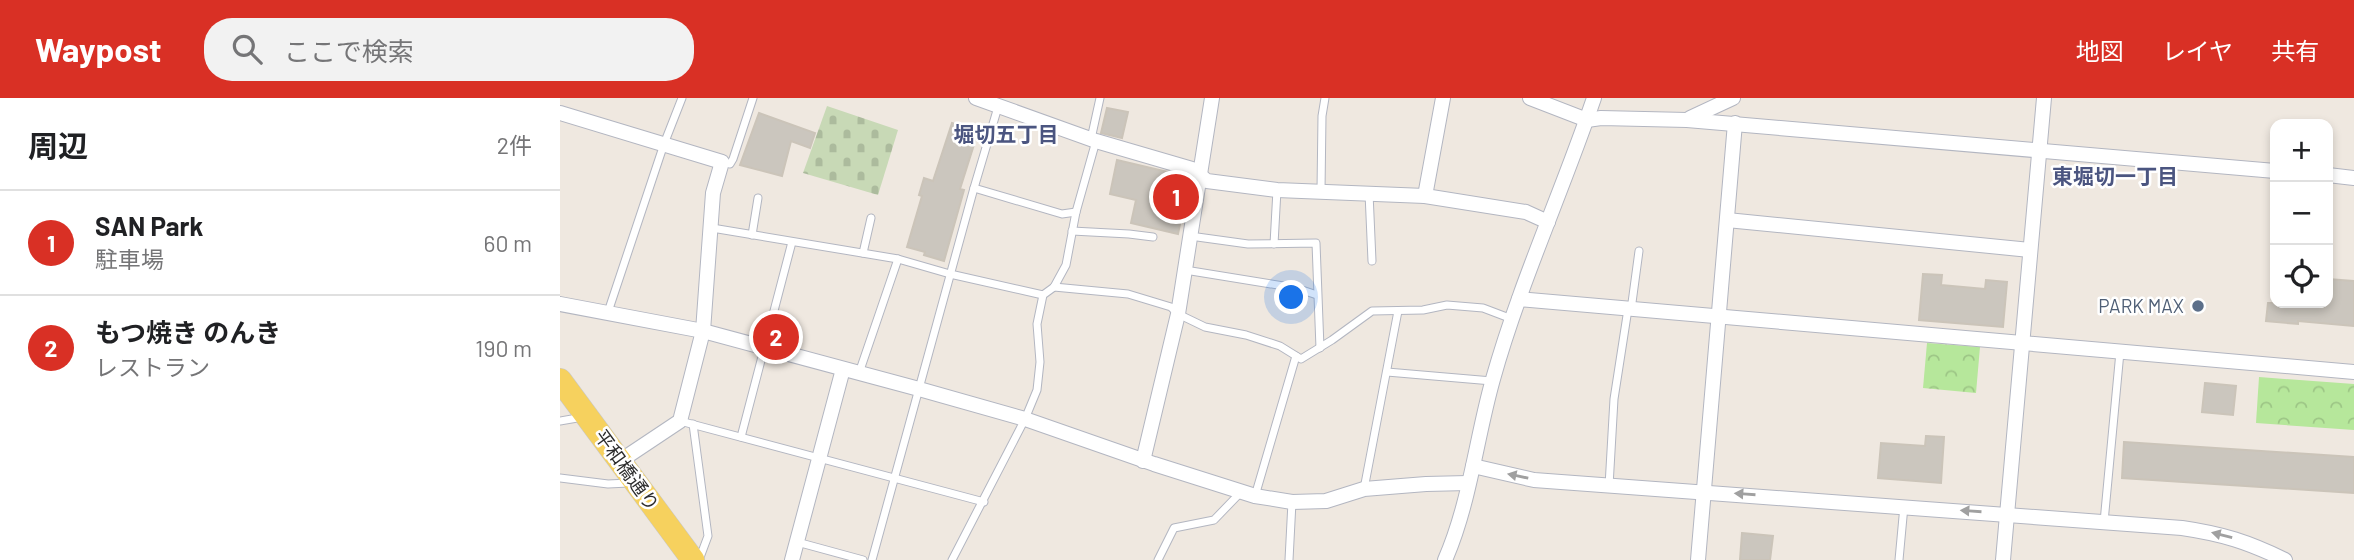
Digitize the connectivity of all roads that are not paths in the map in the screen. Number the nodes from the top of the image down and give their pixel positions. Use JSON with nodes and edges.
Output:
{"nodes":[{"id":1,"x":682,"y":98,"type":"edge"},
{"id":2,"x":752,"y":98,"type":"edge"},
{"id":3,"x":976,"y":98,"type":"edge"},
{"id":4,"x":1100,"y":98,"type":"edge"},
{"id":5,"x":1212,"y":98,"type":"edge"},
{"id":6,"x":1325,"y":98,"type":"edge"},
{"id":7,"x":1443,"y":98,"type":"edge"},
{"id":8,"x":1530,"y":98,"type":"edge"},
{"id":9,"x":1594,"y":98,"type":"edge"},
{"id":10,"x":1733,"y":98,"type":"edge"},
{"id":11,"x":2044,"y":98,"type":"edge"},
{"id":12,"x":1000,"y":103,"type":"edge"},
{"id":13,"x":560,"y":113,"type":"edge"},
{"id":14,"x":1587,"y":120,"type":"junction"},
{"id":15,"x":1688,"y":120,"type":"junction"},
{"id":16,"x":1735,"y":123,"type":"junction"},
{"id":17,"x":1094,"y":140,"type":"junction"},
{"id":18,"x":664,"y":144,"type":"junction"},
{"id":19,"x":2039,"y":149,"type":"junction"},
{"id":20,"x":722,"y":162,"type":"junction"},
{"id":21,"x":2270,"y":171,"type":"edge"},
{"id":22,"x":1199,"y":175,"type":"junction"},
{"id":23,"x":2333,"y":176,"type":"edge"},
{"id":24,"x":2354,"y":178,"type":"edge"},
{"id":25,"x":974,"y":187,"type":"junction"},
{"id":26,"x":1277,"y":190,"type":"junction"},
{"id":27,"x":1321,"y":190,"type":"junction"},
{"id":28,"x":1369,"y":193,"type":"junction"},
{"id":29,"x":1425,"y":196,"type":"junction"},
{"id":30,"x":758,"y":198,"type":"dead end"},
{"id":31,"x":1076,"y":212,"type":"junction"},
{"id":32,"x":871,"y":218,"type":"dead end"},
{"id":33,"x":1727,"y":220,"type":"junction"},
{"id":34,"x":1548,"y":222,"type":"junction"},
{"id":35,"x":712,"y":228,"type":"junction"},
{"id":36,"x":1072,"y":231,"type":"junction"},
{"id":37,"x":752,"y":235,"type":"junction"},
{"id":38,"x":1190,"y":236,"type":"junction"},
{"id":39,"x":1153,"y":237,"type":"dead end"},
{"id":40,"x":792,"y":242,"type":"junction"},
{"id":41,"x":1274,"y":244,"type":"junction"},
{"id":42,"x":2030,"y":250,"type":"junction"},
{"id":43,"x":1639,"y":251,"type":"dead end"},
{"id":44,"x":863,"y":253,"type":"junction"},
{"id":45,"x":898,"y":259,"type":"junction"},
{"id":46,"x":1372,"y":261,"type":"dead end"},
{"id":47,"x":1185,"y":270,"type":"junction"},
{"id":48,"x":950,"y":274,"type":"junction"},
{"id":49,"x":1054,"y":287,"type":"junction"},
{"id":50,"x":1043,"y":295,"type":"junction"},
{"id":51,"x":1317,"y":295,"type":"junction"},
{"id":52,"x":1519,"y":299,"type":"junction"},
{"id":53,"x":560,"y":304,"type":"edge"},
{"id":54,"x":1630,"y":309,"type":"junction"},
{"id":55,"x":1398,"y":311,"type":"junction"},
{"id":56,"x":608,"y":314,"type":"junction"},
{"id":57,"x":1178,"y":314,"type":"junction"},
{"id":58,"x":1719,"y":317,"type":"junction"},
{"id":59,"x":1511,"y":319,"type":"junction"},
{"id":60,"x":703,"y":331,"type":"junction"},
{"id":61,"x":2022,"y":342,"type":"junction"},
{"id":62,"x":763,"y":348,"type":"junction"},
{"id":63,"x":1320,"y":348,"type":"junction"},
{"id":64,"x":2120,"y":351,"type":"junction"},
{"id":65,"x":1296,"y":356,"type":"junction"},
{"id":66,"x":843,"y":369,"type":"junction"},
{"id":67,"x":1387,"y":372,"type":"junction"},
{"id":68,"x":2354,"y":372,"type":"edge"},
{"id":69,"x":859,"y":373,"type":"junction"},
{"id":70,"x":560,"y":380,"type":"edge"},
{"id":71,"x":1492,"y":381,"type":"junction"},
{"id":72,"x":919,"y":389,"type":"junction"},
{"id":73,"x":588,"y":417,"type":"junction"},
{"id":74,"x":1025,"y":419,"type":"junction"},
{"id":75,"x":560,"y":421,"type":"edge"},
{"id":76,"x":687,"y":423,"type":"junction"},
{"id":77,"x":741,"y":437,"type":"junction"},
{"id":78,"x":819,"y":458,"type":"junction"},
{"id":79,"x":620,"y":461,"type":"junction"},
{"id":80,"x":1143,"y":461,"type":"junction"},
{"id":81,"x":1473,"y":466,"type":"junction"},
{"id":82,"x":560,"y":478,"type":"edge"},
{"id":83,"x":896,"y":478,"type":"junction"},
{"id":84,"x":636,"y":483,"type":"junction"},
{"id":85,"x":1468,"y":484,"type":"junction"},
{"id":86,"x":1609,"y":486,"type":"junction"},
{"id":87,"x":1364,"y":489,"type":"junction"},
{"id":88,"x":1705,"y":491,"type":"junction"},
{"id":89,"x":1249,"y":494,"type":"junction"},
{"id":90,"x":984,"y":502,"type":"junction"},
{"id":91,"x":1292,"y":502,"type":"junction"},
{"id":92,"x":1904,"y":506,"type":"junction"},
{"id":93,"x":2007,"y":514,"type":"junction"},
{"id":94,"x":2104,"y":522,"type":"junction"},
{"id":95,"x":796,"y":541,"type":"junction"},
{"id":96,"x":693,"y":560,"type":"edge"},
{"id":97,"x":699,"y":560,"type":"edge"},
{"id":98,"x":792,"y":560,"type":"edge"},
{"id":99,"x":863,"y":560,"type":"edge"},
{"id":100,"x":872,"y":560,"type":"edge"},
{"id":101,"x":952,"y":560,"type":"edge"},
{"id":102,"x":1158,"y":560,"type":"edge"},
{"id":103,"x":1289,"y":560,"type":"edge"},
{"id":104,"x":1445,"y":560,"type":"edge"},
{"id":105,"x":1698,"y":560,"type":"edge"},
{"id":106,"x":1899,"y":560,"type":"edge"},
{"id":107,"x":2003,"y":560,"type":"edge"},
{"id":108,"x":2285,"y":560,"type":"edge"}],
"edges":[{"from":1,"to":18,"type":"lane"},
{"from":2,"to":20,"type":"lane"},
{"from":3,"to":12,"type":"street"},
{"from":4,"to":17,"type":"lane"},
{"from":5,"to":22,"type":"street"},
{"from":6,"to":27,"type":"lane"},
{"from":7,"to":29,"type":"street"},
{"from":8,"to":14,"type":"street"},
{"from":9,"to":14,"type":"street"},
{"from":10,"to":15,"type":"street"},
{"from":11,"to":19,"type":"street"},
{"from":12,"to":17,"type":"street"},
{"from":12,"to":25,"type":"lane"},
{"from":13,"to":18,"type":"street"},
{"from":14,"to":15,"type":"street"},
{"from":14,"to":34,"type":"street"},
{"from":15,"to":16,"type":"street"},
{"from":16,"to":19,"type":"street"},
{"from":16,"to":33,"type":"street"},
{"from":17,"to":22,"type":"street"},
{"from":17,"to":31,"type":"lane"},
{"from":18,"to":20,"type":"street"},
{"from":18,"to":56,"type":"lane"},
{"from":19,"to":21,"type":"street"},
{"from":19,"to":42,"type":"street"},
{"from":20,"to":35,"type":"street"},
{"from":22,"to":26,"type":"street"},
{"from":22,"to":38,"type":"street"},
{"from":23,"to":24,"type":"street"},
{"from":25,"to":31,"type":"lane"},
{"from":25,"to":48,"type":"lane"},
{"from":26,"to":27,"type":"street"},
{"from":26,"to":41,"type":"lane"},
{"from":27,"to":28,"type":"street"},
{"from":28,"to":29,"type":"street"},
{"from":28,"to":46,"type":"lane"},
{"from":29,"to":34,"type":"street"},
{"from":30,"to":37,"type":"lane"},
{"from":31,"to":36,"type":"lane"},
{"from":32,"to":44,"type":"lane"},
{"from":33,"to":42,"type":"street"},
{"from":33,"to":58,"type":"street"},
{"from":34,"to":52,"type":"street"},
{"from":35,"to":37,"type":"lane"},
{"from":35,"to":60,"type":"street"},
{"from":36,"to":39,"type":"lane"},
{"from":36,"to":49,"type":"lane"},
{"from":37,"to":40,"type":"lane"},
{"from":38,"to":41,"type":"lane"},
{"from":38,"to":47,"type":"street"},
{"from":40,"to":44,"type":"lane"},
{"from":40,"to":62,"type":"lane"},
{"from":41,"to":51,"type":"lane"},
{"from":42,"to":61,"type":"street"},
{"from":43,"to":54,"type":"lane"},
{"from":44,"to":45,"type":"lane"},
{"from":45,"to":48,"type":"lane"},
{"from":45,"to":69,"type":"lane"},
{"from":47,"to":51,"type":"lane"},
{"from":47,"to":57,"type":"street"},
{"from":48,"to":50,"type":"lane"},
{"from":48,"to":72,"type":"lane"},
{"from":49,"to":50,"type":"lane"},
{"from":49,"to":57,"type":"lane"},
{"from":50,"to":74,"type":"lane"},
{"from":51,"to":63,"type":"lane"},
{"from":52,"to":54,"type":"street"},
{"from":52,"to":59,"type":"street"},
{"from":53,"to":56,"type":"street"},
{"from":54,"to":58,"type":"street"},
{"from":54,"to":86,"type":"lane"},
{"from":55,"to":59,"type":"lane"},
{"from":55,"to":63,"type":"lane"},
{"from":55,"to":67,"type":"lane"},
{"from":56,"to":60,"type":"street"},
{"from":57,"to":65,"type":"lane"},
{"from":57,"to":80,"type":"street"},
{"from":58,"to":61,"type":"street"},
{"from":58,"to":88,"type":"street"},
{"from":59,"to":71,"type":"street"},
{"from":60,"to":62,"type":"street"},
{"from":60,"to":76,"type":"street"},
{"from":61,"to":64,"type":"street"},
{"from":61,"to":93,"type":"street"},
{"from":62,"to":66,"type":"street"},
{"from":62,"to":77,"type":"lane"},
{"from":63,"to":65,"type":"lane"},
{"from":64,"to":68,"type":"street"},
{"from":64,"to":94,"type":"lane"},
{"from":65,"to":89,"type":"lane"},
{"from":66,"to":69,"type":"street"},
{"from":66,"to":78,"type":"street"},
{"from":67,"to":71,"type":"lane"},
{"from":67,"to":87,"type":"lane"},
{"from":69,"to":72,"type":"street"},
{"from":70,"to":73,"type":"main road","name":"平和橋通り"},
{"from":71,"to":81,"type":"street"},
{"from":72,"to":74,"type":"street"},
{"from":72,"to":83,"type":"lane"},
{"from":73,"to":75,"type":"lane"},
{"from":73,"to":79,"type":"main road","name":"平和橋通り"},
{"from":74,"to":80,"type":"street"},
{"from":74,"to":90,"type":"lane"},
{"from":76,"to":77,"type":"lane"},
{"from":76,"to":79,"type":"street"},
{"from":76,"to":97,"type":"lane"},
{"from":77,"to":78,"type":"lane"},
{"from":78,"to":83,"type":"lane"},
{"from":78,"to":95,"type":"street"},
{"from":79,"to":84,"type":"main road","name":"平和橋通り"},
{"from":80,"to":89,"type":"street"},
{"from":81,"to":85,"type":"street"},
{"from":86,"to":81,"type":"street","one_way":true},
{"from":82,"to":84,"type":"lane"},
{"from":83,"to":90,"type":"lane"},
{"from":83,"to":100,"type":"lane"},
{"from":84,"to":96,"type":"main road","name":"平和橋通り"},
{"from":85,"to":87,"type":"street"},
{"from":85,"to":104,"type":"street"},
{"from":86,"to":88,"type":"street"},
{"from":87,"to":91,"type":"street"},
{"from":92,"to":88,"type":"street","one_way":true},
{"from":88,"to":105,"type":"street"},
{"from":89,"to":91,"type":"street"},
{"from":89,"to":102,"type":"lane"},
{"from":90,"to":101,"type":"lane"},
{"from":91,"to":103,"type":"lane"},
{"from":93,"to":92,"type":"street","one_way":true},
{"from":92,"to":106,"type":"lane"},
{"from":93,"to":94,"type":"street"},
{"from":93,"to":107,"type":"street"},
{"from":108,"to":94,"type":"street","one_way":true},
{"from":95,"to":98,"type":"street"},
{"from":95,"to":99,"type":"lane"}]}
